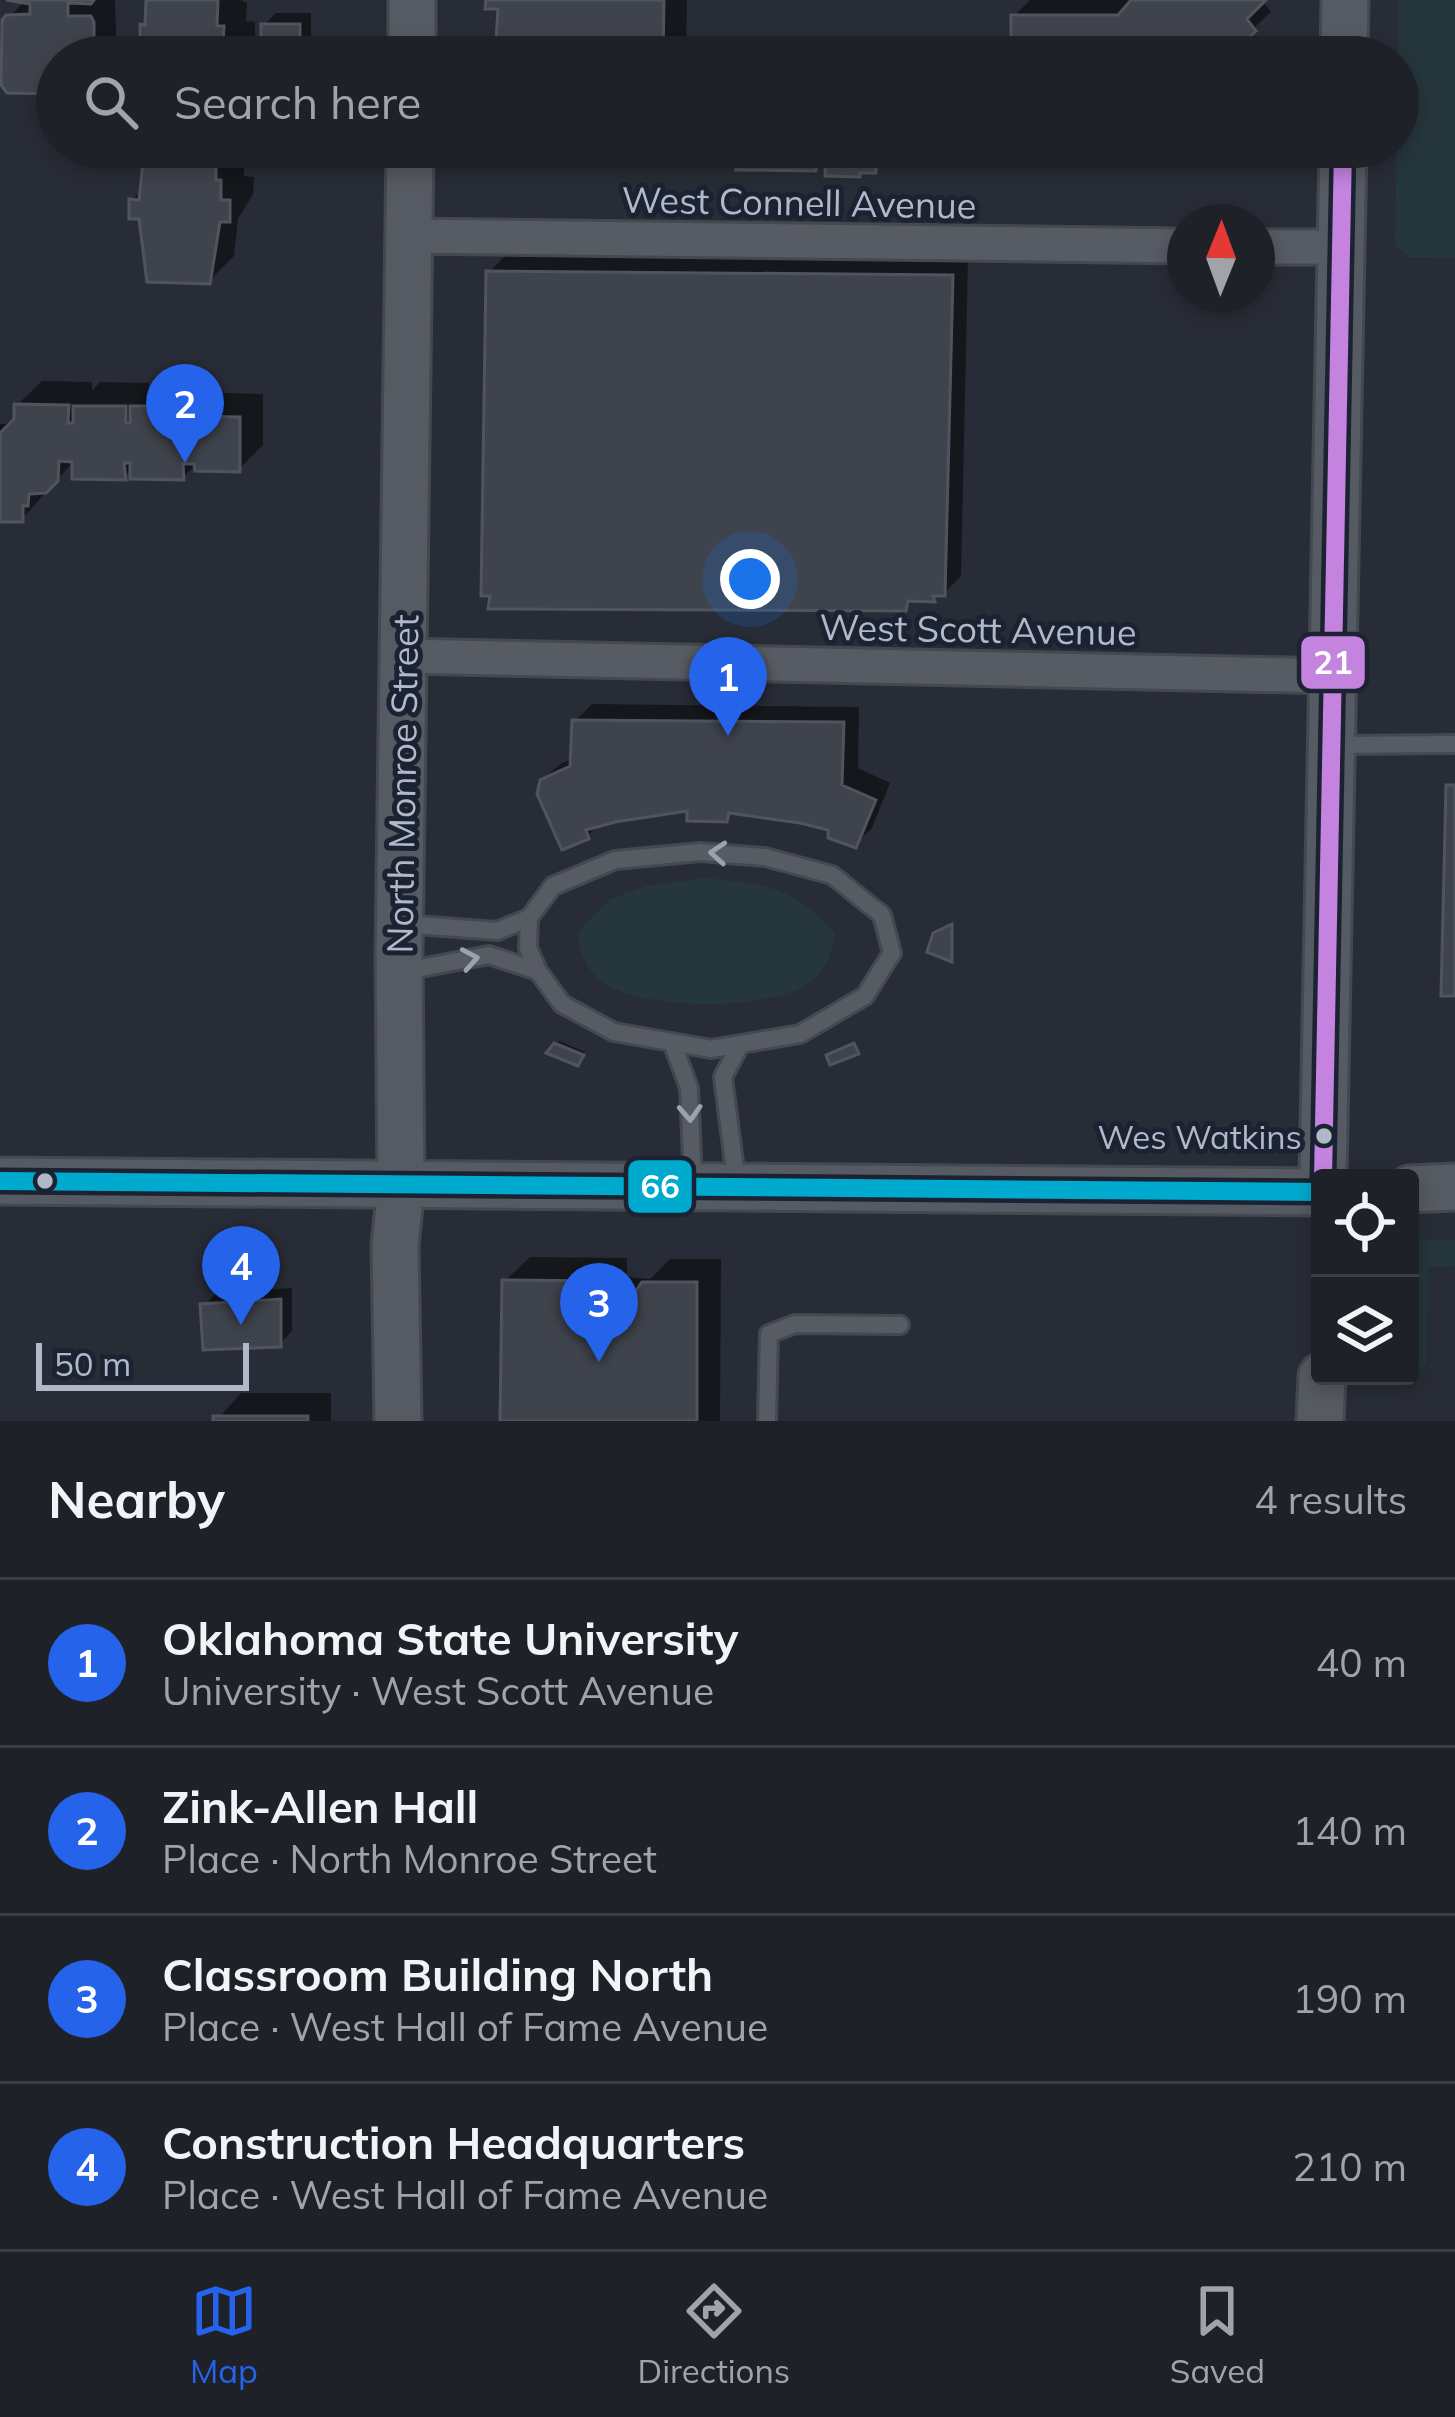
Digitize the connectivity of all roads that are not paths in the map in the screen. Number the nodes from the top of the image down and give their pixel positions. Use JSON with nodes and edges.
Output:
{"nodes":[{"id":1,"x":412,"y":0,"type":"edge"},
{"id":2,"x":1345,"y":0,"type":"edge"},
{"id":3,"x":412,"y":36,"type":"edge"},
{"id":4,"x":1344,"y":36,"type":"edge"},
{"id":5,"x":410,"y":168,"type":"edge"},
{"id":6,"x":1343,"y":168,"type":"edge"},
{"id":7,"x":412,"y":236,"type":"junction"},
{"id":8,"x":1167,"y":246,"type":"edge"},
{"id":9,"x":1275,"y":247,"type":"edge"},
{"id":10,"x":1341,"y":248,"type":"junction"},
{"id":11,"x":403,"y":656,"type":"junction"},
{"id":12,"x":1335,"y":676,"type":"junction"},
{"id":13,"x":1455,"y":744,"type":"edge"},
{"id":14,"x":1334,"y":745,"type":"junction"},
{"id":15,"x":529,"y":918,"type":"junction"},
{"id":16,"x":400,"y":923,"type":"junction"},
{"id":17,"x":538,"y":971,"type":"junction"},
{"id":18,"x":400,"y":972,"type":"junction"},
{"id":19,"x":672,"y":1042,"type":"junction"},
{"id":20,"x":740,"y":1045,"type":"junction"},
{"id":21,"x":1323,"y":1169,"type":"edge"},
{"id":22,"x":0,"y":1181,"type":"edge"},
{"id":23,"x":401,"y":1186,"type":"junction"},
{"id":24,"x":715,"y":1187,"type":"junction"},
{"id":25,"x":1455,"y":1187,"type":"edge"},
{"id":26,"x":1419,"y":1189,"type":"edge"},
{"id":27,"x":1311,"y":1192,"type":"edge"},
{"id":28,"x":899,"y":1325,"type":"dead end"},
{"id":29,"x":1322,"y":1385,"type":"edge"},
{"id":30,"x":398,"y":1421,"type":"edge"},
{"id":31,"x":767,"y":1421,"type":"edge"},
{"id":32,"x":1320,"y":1421,"type":"edge"}],
"edges":[{"from":1,"to":3,"type":"main road"},
{"from":2,"to":4,"type":"main road"},
{"from":5,"to":7,"type":"main road","name":"North Monroe Street"},
{"from":6,"to":10,"type":"main road"},
{"from":7,"to":8,"type":"street","name":"West Connell Avenue"},
{"from":7,"to":11,"type":"main road","name":"North Monroe Street"},
{"from":9,"to":10,"type":"street"},
{"from":10,"to":12,"type":"main road"},
{"from":11,"to":12,"type":"street","name":"West Scott Avenue"},
{"from":11,"to":16,"type":"main road","name":"North Monroe Street"},
{"from":12,"to":14,"type":"main road"},
{"from":13,"to":14,"type":"lane"},
{"from":14,"to":21,"type":"main road"},
{"from":15,"to":16,"type":"lane"},
{"from":15,"to":17,"type":"lane"},
{"from":20,"to":15,"type":"lane","one_way":true},
{"from":16,"to":18,"type":"main road","name":"North Monroe Street"},
{"from":18,"to":17,"type":"lane","one_way":true},
{"from":17,"to":19,"type":"lane"},
{"from":18,"to":23,"type":"main road","name":"North Monroe Street"},
{"from":19,"to":20,"type":"lane"},
{"from":19,"to":24,"type":"lane","one_way":true},
{"from":20,"to":24,"type":"lane"},
{"from":22,"to":23,"type":"main road"},
{"from":23,"to":24,"type":"main road"},
{"from":23,"to":30,"type":"main road","name":"North Monroe Street"},
{"from":24,"to":27,"type":"main road"},
{"from":25,"to":26,"type":"main road"},
{"from":28,"to":31,"type":"lane"},
{"from":29,"to":32,"type":"main road"}]}
